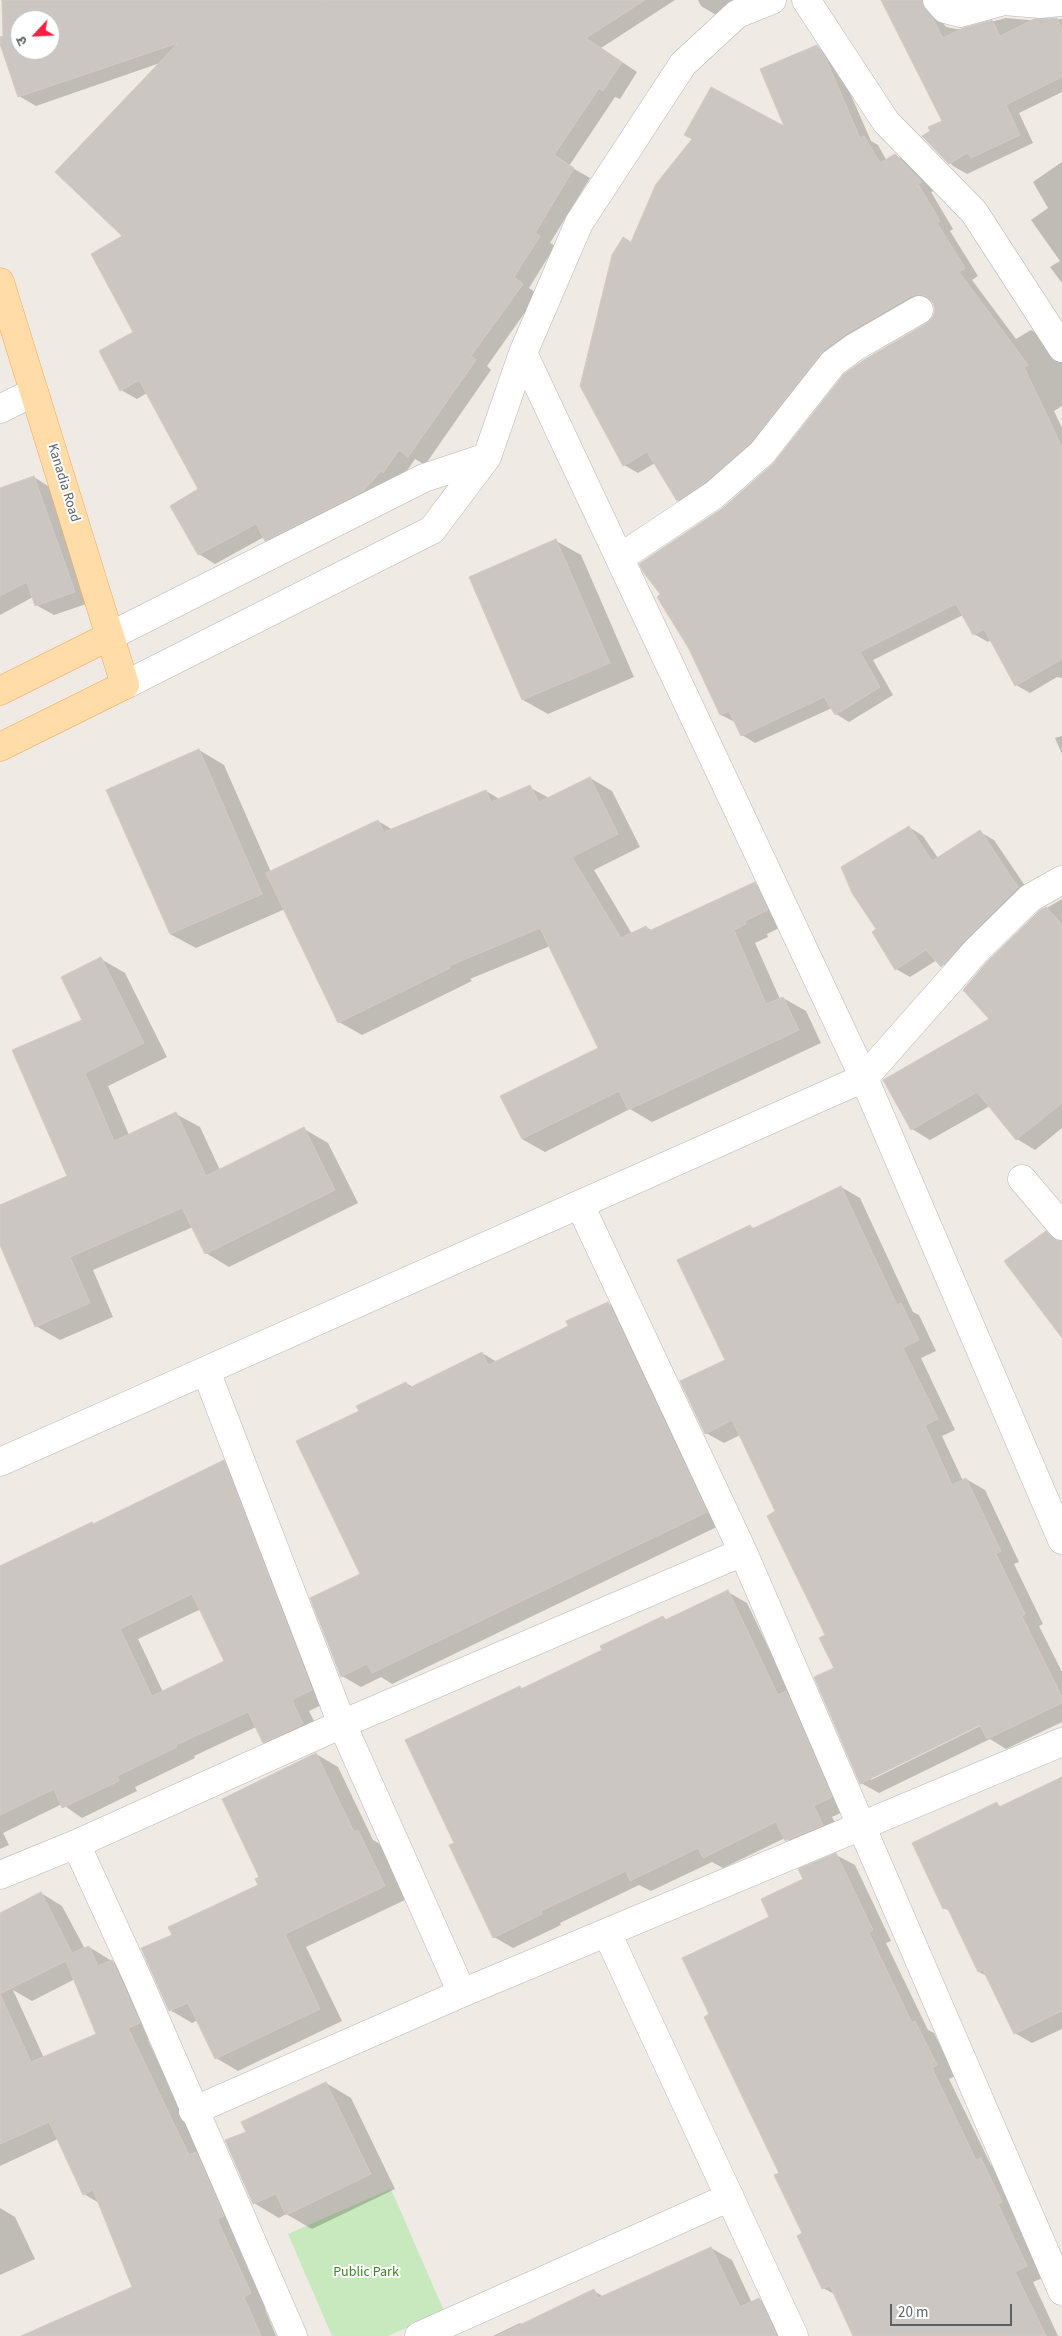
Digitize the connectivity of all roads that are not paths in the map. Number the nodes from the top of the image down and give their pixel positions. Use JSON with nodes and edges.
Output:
{"nodes":[{"id":1,"x":772,"y":0,"type":"edge"},
{"id":2,"x":806,"y":0,"type":"edge"},
{"id":3,"x":937,"y":0,"type":"edge"},
{"id":4,"x":1062,"y":2,"type":"edge"},
{"id":5,"x":0,"y":282,"type":"edge"},
{"id":6,"x":919,"y":310,"type":"dead end"},
{"id":7,"x":1062,"y":348,"type":"edge"},
{"id":8,"x":524,"y":353,"type":"junction"},
{"id":9,"x":34,"y":392,"type":"junction"},
{"id":10,"x":0,"y":409,"type":"edge"},
{"id":11,"x":488,"y":457,"type":"junction"},
{"id":12,"x":621,"y":557,"type":"junction"},
{"id":13,"x":110,"y":636,"type":"junction"},
{"id":14,"x":125,"y":685,"type":"junction"},
{"id":15,"x":0,"y":692,"type":"edge"},
{"id":16,"x":0,"y":747,"type":"edge"},
{"id":17,"x":1062,"y":880,"type":"edge"},
{"id":18,"x":864,"y":1078,"type":"junction"},
{"id":19,"x":1022,"y":1179,"type":"dead end"},
{"id":20,"x":580,"y":1205,"type":"junction"},
{"id":21,"x":1062,"y":1226,"type":"edge"},
{"id":22,"x":206,"y":1371,"type":"junction"},
{"id":23,"x":0,"y":1462,"type":"edge"},
{"id":24,"x":1062,"y":1540,"type":"edge"},
{"id":25,"x":743,"y":1552,"type":"junction"},
{"id":26,"x":342,"y":1724,"type":"junction"},
{"id":27,"x":1062,"y":1742,"type":"edge"},
{"id":28,"x":861,"y":1826,"type":"junction"},
{"id":29,"x":76,"y":1844,"type":"junction"},
{"id":30,"x":0,"y":1875,"type":"edge"},
{"id":31,"x":607,"y":1933,"type":"junction"},
{"id":32,"x":462,"y":1993,"type":"junction"},
{"id":33,"x":194,"y":2111,"type":"junction"},
{"id":34,"x":730,"y":2197,"type":"junction"},
{"id":35,"x":1062,"y":2291,"type":"edge"},
{"id":36,"x":293,"y":2336,"type":"edge"},
{"id":37,"x":419,"y":2336,"type":"edge"},
{"id":38,"x":794,"y":2336,"type":"edge"}],
"edges":[{"from":1,"to":8,"type":"street"},
{"from":2,"to":7,"type":"street"},
{"from":3,"to":4,"type":"street"},
{"from":5,"to":9,"type":"main road","name":"Kanadia Road"},
{"from":6,"to":12,"type":"street"},
{"from":8,"to":11,"type":"street"},
{"from":8,"to":12,"type":"street"},
{"from":9,"to":10,"type":"street"},
{"from":9,"to":13,"type":"main road","name":"Kanadia Road"},
{"from":11,"to":13,"type":"street"},
{"from":11,"to":14,"type":"street"},
{"from":12,"to":18,"type":"street"},
{"from":13,"to":14,"type":"main road","name":"Kanadia Road"},
{"from":13,"to":15,"type":"main road"},
{"from":14,"to":16,"type":"main road"},
{"from":17,"to":18,"type":"street"},
{"from":18,"to":20,"type":"street"},
{"from":18,"to":24,"type":"street"},
{"from":19,"to":21,"type":"street"},
{"from":20,"to":22,"type":"street"},
{"from":20,"to":25,"type":"street"},
{"from":22,"to":23,"type":"street"},
{"from":22,"to":26,"type":"street"},
{"from":25,"to":26,"type":"street"},
{"from":25,"to":28,"type":"street"},
{"from":26,"to":29,"type":"street"},
{"from":26,"to":32,"type":"street"},
{"from":27,"to":28,"type":"street"},
{"from":28,"to":31,"type":"street"},
{"from":28,"to":35,"type":"street"},
{"from":29,"to":30,"type":"street"},
{"from":29,"to":33,"type":"street"},
{"from":31,"to":32,"type":"street"},
{"from":31,"to":34,"type":"street"},
{"from":32,"to":33,"type":"street"},
{"from":33,"to":36,"type":"street"},
{"from":34,"to":37,"type":"street"},
{"from":34,"to":38,"type":"street"}]}
